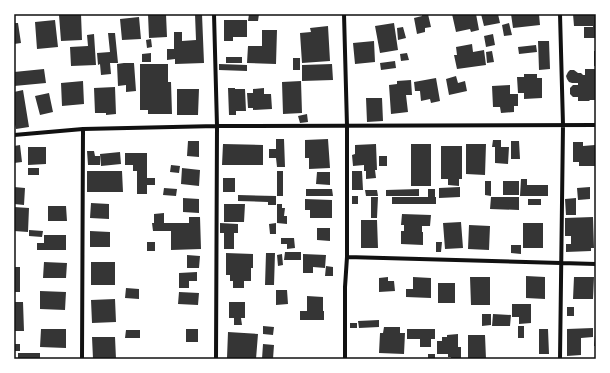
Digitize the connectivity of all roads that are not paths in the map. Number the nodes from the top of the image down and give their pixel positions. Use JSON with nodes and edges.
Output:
{"nodes":[{"id":1,"x":214,"y":14,"type":"edge"},
{"id":2,"x":344,"y":14,"type":"edge"},
{"id":3,"x":560,"y":14,"type":"edge"},
{"id":4,"x":562,"y":125,"type":"junction"},
{"id":5,"x":596,"y":125,"type":"edge"},
{"id":6,"x":217,"y":126,"type":"junction"},
{"id":7,"x":347,"y":126,"type":"junction"},
{"id":8,"x":83,"y":129,"type":"junction"},
{"id":9,"x":14,"y":135,"type":"edge"},
{"id":10,"x":347,"y":257,"type":"junction"},
{"id":11,"x":561,"y":264,"type":"junction"},
{"id":12,"x":596,"y":264,"type":"edge"},
{"id":13,"x":82,"y":359,"type":"edge"},
{"id":14,"x":216,"y":359,"type":"edge"},
{"id":15,"x":345,"y":359,"type":"edge"},
{"id":16,"x":560,"y":359,"type":"edge"}],
"edges":[{"from":1,"to":6,"type":"street"},
{"from":2,"to":7,"type":"street"},
{"from":3,"to":4,"type":"street"},
{"from":4,"to":5,"type":"street"},
{"from":4,"to":7,"type":"street"},
{"from":4,"to":11,"type":"street"},
{"from":6,"to":7,"type":"street"},
{"from":6,"to":8,"type":"street"},
{"from":6,"to":14,"type":"street"},
{"from":7,"to":10,"type":"street"},
{"from":8,"to":9,"type":"street"},
{"from":8,"to":13,"type":"street"},
{"from":10,"to":11,"type":"street"},
{"from":10,"to":15,"type":"street"},
{"from":11,"to":12,"type":"street"},
{"from":11,"to":16,"type":"street"}]}
